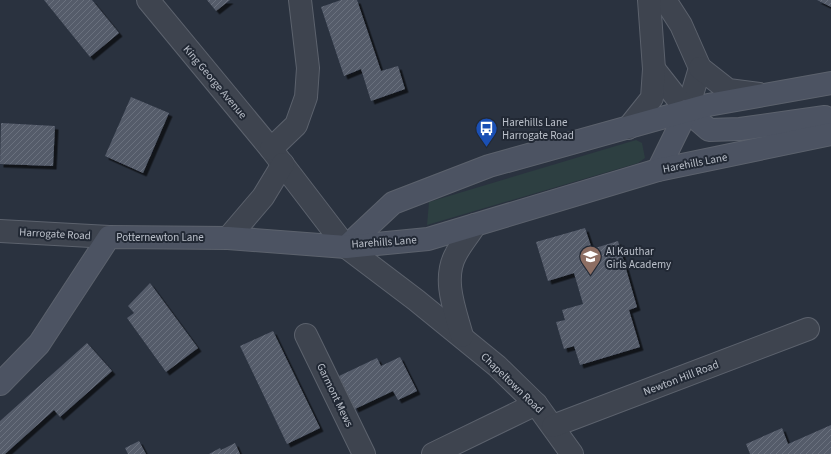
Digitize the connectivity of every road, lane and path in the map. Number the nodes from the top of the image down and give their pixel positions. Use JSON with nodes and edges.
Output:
{"nodes":[{"id":1,"x":148,"y":0,"type":"edge"},
{"id":2,"x":300,"y":0,"type":"edge"},
{"id":3,"x":649,"y":0,"type":"edge"},
{"id":4,"x":665,"y":0,"type":"edge"},
{"id":5,"x":700,"y":68,"type":"junction"},
{"id":6,"x":654,"y":69,"type":"junction"},
{"id":7,"x":831,"y":82,"type":"edge"},
{"id":8,"x":764,"y":95,"type":"junction"},
{"id":9,"x":687,"y":111,"type":"junction"},
{"id":10,"x":831,"y":120,"type":"edge"},
{"id":11,"x":628,"y":128,"type":"junction"},
{"id":12,"x":831,"y":134,"type":"edge"},
{"id":13,"x":277,"y":156,"type":"junction"},
{"id":14,"x":658,"y":170,"type":"junction"},
{"id":15,"x":475,"y":225,"type":"junction"},
{"id":16,"x":0,"y":231,"type":"edge"},
{"id":17,"x":109,"y":237,"type":"junction"},
{"id":18,"x":228,"y":238,"type":"junction"},
{"id":19,"x":346,"y":247,"type":"junction"},
{"id":20,"x":808,"y":330,"type":"dead end"},
{"id":21,"x":306,"y":335,"type":"dead end"},
{"id":22,"x":462,"y":336,"type":"junction"},
{"id":23,"x":0,"y":384,"type":"edge"},
{"id":24,"x":536,"y":404,"type":"junction"},
{"id":25,"x":553,"y":426,"type":"junction"},
{"id":26,"x":364,"y":454,"type":"edge"},
{"id":27,"x":433,"y":454,"type":"edge"},
{"id":28,"x":572,"y":454,"type":"edge"}],
"edges":[{"from":1,"to":13,"type":"street","name":"King George Avenue"},
{"from":2,"to":13,"type":"street"},
{"from":3,"to":6,"type":"street"},
{"from":4,"to":5,"type":"street"},
{"from":5,"to":8,"type":"street","name":"Harehills Lane"},
{"from":5,"to":9,"type":"street"},
{"from":6,"to":9,"type":"street"},
{"from":6,"to":11,"type":"street"},
{"from":7,"to":8,"type":"main road","name":"Harehills Lane"},
{"from":8,"to":9,"type":"main road","name":"Harehills Lane"},
{"from":9,"to":10,"type":"main road"},
{"from":9,"to":11,"type":"main road","name":"Harehills Lane"},
{"from":9,"to":14,"type":"main road"},
{"from":11,"to":19,"type":"main road","name":"Harehills Lane"},
{"from":12,"to":14,"type":"main road","name":"Harehills Lane"},
{"from":13,"to":18,"type":"street"},
{"from":13,"to":19,"type":"street","name":"King George Avenue"},
{"from":14,"to":15,"type":"main road","name":"Harehills Lane"},
{"from":15,"to":19,"type":"main road","name":"Harehills Lane"},
{"from":15,"to":22,"type":"street"},
{"from":16,"to":17,"type":"street","name":"Harrogate Road"},
{"from":17,"to":18,"type":"main road","name":"Potternewton Lane"},
{"from":17,"to":23,"type":"main road","name":"Potternewton Lane"},
{"from":18,"to":19,"type":"main road","name":"Potternewton Lane"},
{"from":19,"to":22,"type":"street","name":"Chapeltown Road"},
{"from":20,"to":25,"type":"street","name":"Newton Hill Road"},
{"from":21,"to":26,"type":"street","name":"Garmont Mews"},
{"from":22,"to":24,"type":"street","name":"Chapeltown Road"},
{"from":24,"to":25,"type":"street","name":"Chapeltown Road"},
{"from":24,"to":27,"type":"street"},
{"from":25,"to":28,"type":"street","name":"Chapeltown Road"}]}
